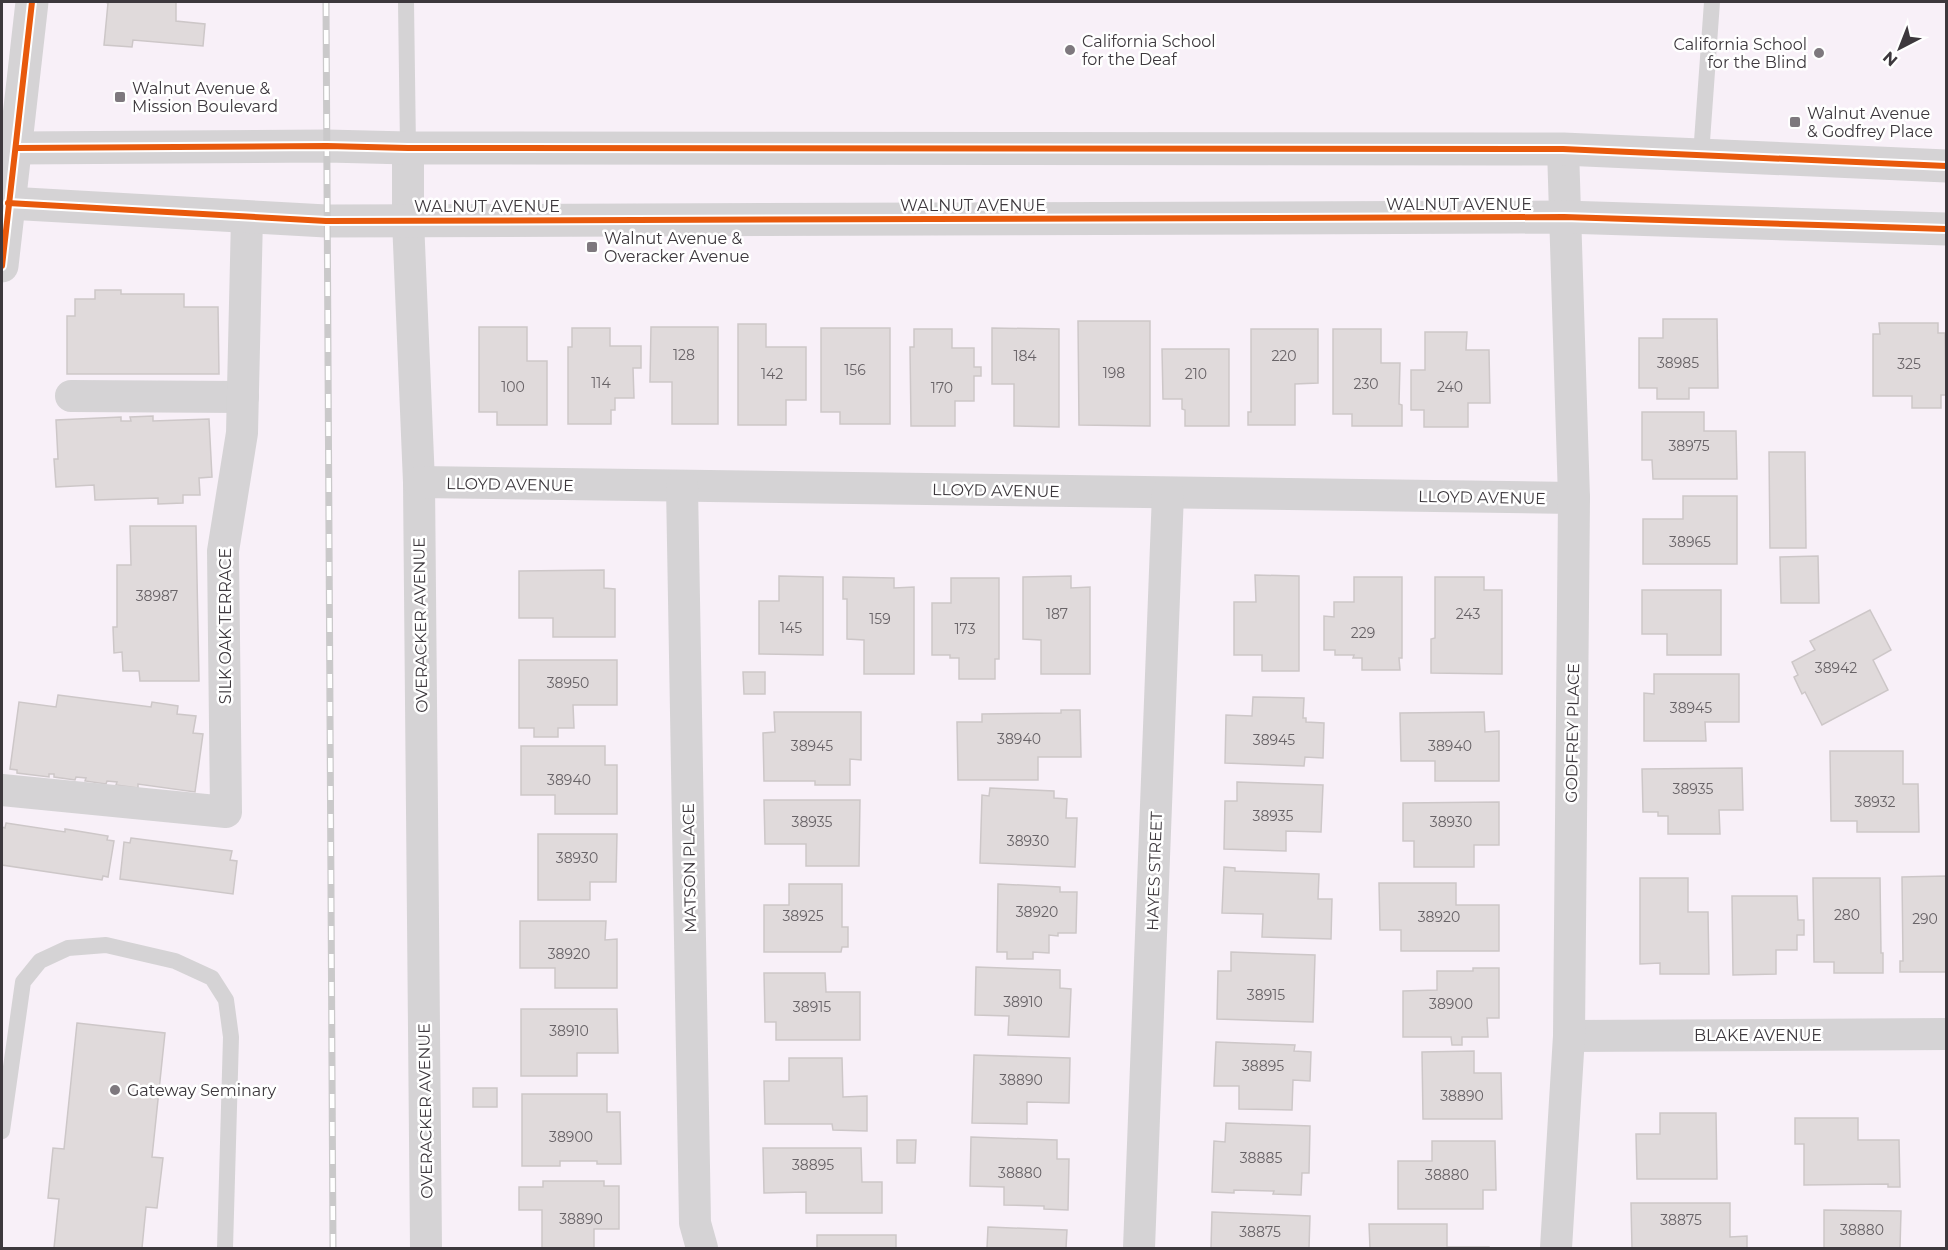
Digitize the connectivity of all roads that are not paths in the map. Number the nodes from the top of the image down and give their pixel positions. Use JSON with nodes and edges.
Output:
{"nodes":[{"id":1,"x":32,"y":2,"type":"edge"},
{"id":2,"x":406,"y":2,"type":"edge"},
{"id":3,"x":1712,"y":2,"type":"edge"},
{"id":4,"x":408,"y":148,"type":"junction"},
{"id":5,"x":1563,"y":149,"type":"junction"},
{"id":6,"x":9,"y":150,"type":"edge"},
{"id":7,"x":1701,"y":156,"type":"junction"},
{"id":8,"x":1947,"y":166,"type":"edge"},
{"id":9,"x":5,"y":202,"type":"edge"},
{"id":10,"x":247,"y":217,"type":"junction"},
{"id":11,"x":1564,"y":217,"type":"junction"},
{"id":12,"x":408,"y":220,"type":"junction"},
{"id":13,"x":1947,"y":229,"type":"edge"},
{"id":14,"x":2,"y":266,"type":"edge"},
{"id":15,"x":71,"y":396,"type":"dead end"},
{"id":16,"x":243,"y":397,"type":"junction"},
{"id":17,"x":418,"y":482,"type":"junction"},
{"id":18,"x":682,"y":486,"type":"junction"},
{"id":19,"x":1168,"y":493,"type":"junction"},
{"id":20,"x":1574,"y":498,"type":"junction"},
{"id":21,"x":2,"y":790,"type":"edge"},
{"id":22,"x":1947,"y":1034,"type":"edge"},
{"id":23,"x":1569,"y":1036,"type":"junction"},
{"id":24,"x":2,"y":1131,"type":"edge"},
{"id":25,"x":225,"y":1248,"type":"edge"},
{"id":26,"x":426,"y":1248,"type":"edge"},
{"id":27,"x":702,"y":1248,"type":"edge"},
{"id":28,"x":1139,"y":1248,"type":"edge"},
{"id":29,"x":1556,"y":1248,"type":"edge"}],
"edges":[{"from":1,"to":6,"type":"main road"},
{"from":2,"to":4,"type":"lane","name":"OVERACKER AVENUE"},
{"from":3,"to":7,"type":"lane"},
{"from":4,"to":5,"type":"main road"},
{"from":4,"to":6,"type":"main road"},
{"from":4,"to":12,"type":"street","name":"OVERACKER AVENUE"},
{"from":5,"to":7,"type":"main road"},
{"from":5,"to":11,"type":"street","name":"GODFREY PLACE"},
{"from":6,"to":9,"type":"main road"},
{"from":7,"to":8,"type":"main road"},
{"from":9,"to":10,"type":"main road","name":"WALNUT AVENUE"},
{"from":9,"to":14,"type":"main road"},
{"from":10,"to":12,"type":"main road","name":"WALNUT AVENUE"},
{"from":10,"to":16,"type":"street","name":"SILK OAK TERRACE"},
{"from":11,"to":12,"type":"main road","name":"WALNUT AVENUE"},
{"from":11,"to":13,"type":"main road","name":"WALNUT AVENUE"},
{"from":11,"to":20,"type":"street","name":"GODFREY PLACE"},
{"from":12,"to":17,"type":"street","name":"OVERACKER AVENUE"},
{"from":15,"to":16,"type":"street"},
{"from":16,"to":21,"type":"street","name":"SILK OAK TERRACE"},
{"from":17,"to":18,"type":"street","name":"LLOYD AVENUE"},
{"from":17,"to":26,"type":"street","name":"OVERACKER AVENUE"},
{"from":18,"to":19,"type":"street","name":"LLOYD AVENUE"},
{"from":18,"to":27,"type":"street","name":"MATSON PLACE"},
{"from":19,"to":20,"type":"street","name":"LLOYD AVENUE"},
{"from":19,"to":28,"type":"street","name":"HAYES STREET"},
{"from":20,"to":23,"type":"street","name":"GODFREY PLACE"},
{"from":22,"to":23,"type":"street","name":"BLAKE AVENUE"},
{"from":23,"to":29,"type":"street","name":"GODFREY PLACE"},
{"from":24,"to":25,"type":"lane"}]}
